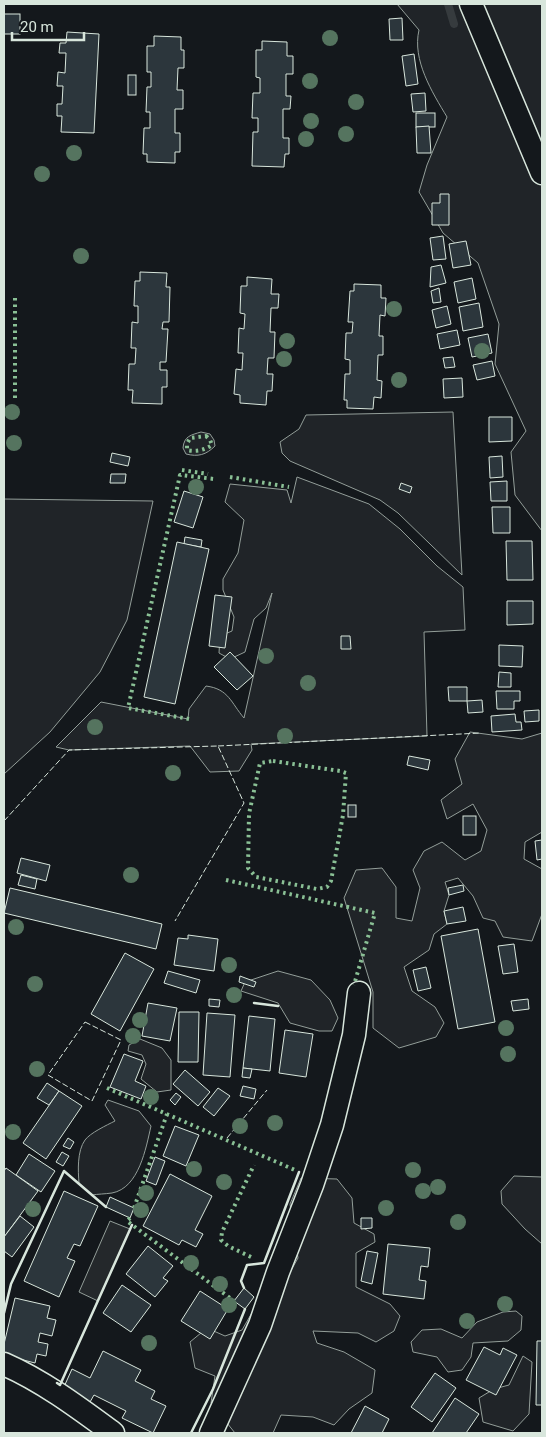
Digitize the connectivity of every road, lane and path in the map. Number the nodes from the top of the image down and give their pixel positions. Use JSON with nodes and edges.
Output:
{"nodes":[{"id":1,"x":471,"y":4,"type":"edge"},
{"id":2,"x":542,"y":173,"type":"edge"},
{"id":3,"x":359,"y":993,"type":"dead end"},
{"id":4,"x":4,"y":1364,"type":"edge"},
{"id":5,"x":113,"y":1433,"type":"edge"},
{"id":6,"x":211,"y":1433,"type":"edge"}],
"edges":[{"from":1,"to":2,"type":"street"},
{"from":3,"to":6,"type":"street"},
{"from":4,"to":5,"type":"street"}]}
